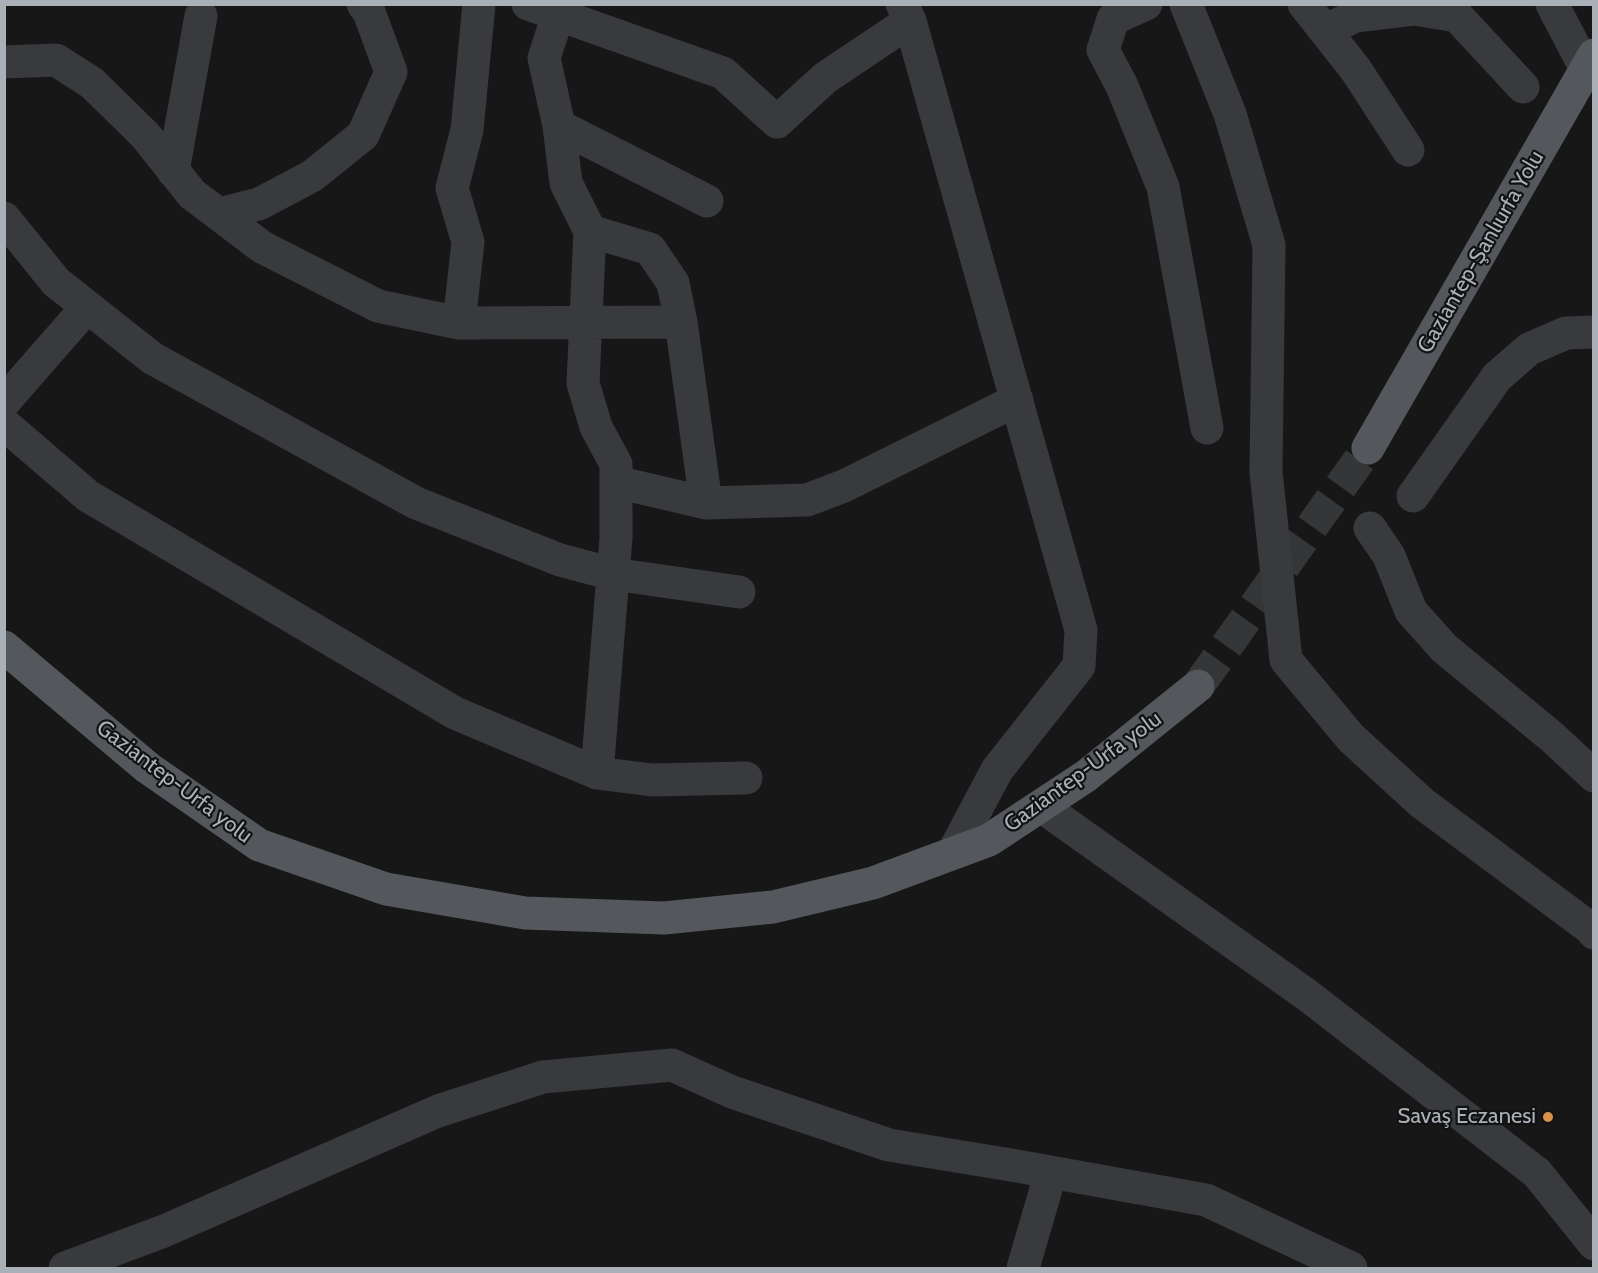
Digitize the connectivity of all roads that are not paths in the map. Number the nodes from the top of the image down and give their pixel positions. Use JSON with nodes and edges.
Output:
{"nodes":[{"id":1,"x":363,"y":4,"type":"edge"},
{"id":2,"x":479,"y":4,"type":"edge"},
{"id":3,"x":1146,"y":4,"type":"edge"},
{"id":4,"x":1186,"y":4,"type":"edge"},
{"id":5,"x":1304,"y":4,"type":"edge"},
{"id":6,"x":1552,"y":4,"type":"edge"},
{"id":7,"x":543,"y":10,"type":"edge"},
{"id":8,"x":906,"y":13,"type":"edge"},
{"id":9,"x":201,"y":16,"type":"dead end"},
{"id":10,"x":1325,"y":31,"type":"junction"},
{"id":11,"x":4,"y":62,"type":"edge"},
{"id":12,"x":1590,"y":62,"type":"edge"},
{"id":13,"x":1523,"y":87,"type":"dead end"},
{"id":14,"x":559,"y":126,"type":"junction"},
{"id":15,"x":1408,"y":150,"type":"dead end"},
{"id":16,"x":173,"y":171,"type":"junction"},
{"id":17,"x":706,"y":201,"type":"dead end"},
{"id":18,"x":219,"y":214,"type":"junction"},
{"id":19,"x":4,"y":218,"type":"edge"},
{"id":20,"x":590,"y":231,"type":"junction"},
{"id":21,"x":87,"y":307,"type":"junction"},
{"id":22,"x":681,"y":322,"type":"junction"},
{"id":23,"x":459,"y":323,"type":"junction"},
{"id":24,"x":585,"y":323,"type":"junction"},
{"id":25,"x":1593,"y":333,"type":"edge"},
{"id":26,"x":1017,"y":400,"type":"junction"},
{"id":27,"x":4,"y":402,"type":"edge"},
{"id":28,"x":4,"y":424,"type":"edge"},
{"id":29,"x":1207,"y":428,"type":"dead end"},
{"id":30,"x":1368,"y":448,"type":"tunnel mouth"},
{"id":31,"x":616,"y":482,"type":"junction"},
{"id":32,"x":1413,"y":496,"type":"dead end"},
{"id":33,"x":706,"y":503,"type":"junction"},
{"id":34,"x":1370,"y":528,"type":"dead end"},
{"id":35,"x":613,"y":574,"type":"junction"},
{"id":36,"x":739,"y":592,"type":"dead end"},
{"id":37,"x":4,"y":647,"type":"edge"},
{"id":38,"x":1198,"y":686,"type":"tunnel mouth"},
{"id":39,"x":597,"y":772,"type":"junction"},
{"id":40,"x":1593,"y":776,"type":"edge"},
{"id":41,"x":746,"y":778,"type":"dead end"},
{"id":42,"x":1041,"y":806,"type":"junction"},
{"id":43,"x":953,"y":853,"type":"junction"},
{"id":44,"x":1593,"y":933,"type":"edge"},
{"id":45,"x":1051,"y":1172,"type":"junction"},
{"id":46,"x":1593,"y":1244,"type":"edge"},
{"id":47,"x":65,"y":1269,"type":"edge"},
{"id":48,"x":1023,"y":1269,"type":"edge"},
{"id":49,"x":1351,"y":1269,"type":"edge"}],
"edges":[{"from":1,"to":18,"type":"street"},
{"from":2,"to":23,"type":"street"},
{"from":3,"to":29,"type":"street"},
{"from":4,"to":44,"type":"street"},
{"from":5,"to":10,"type":"street"},
{"from":6,"to":12,"type":"street"},
{"from":7,"to":8,"type":"street"},
{"from":7,"to":14,"type":"street"},
{"from":8,"to":26,"type":"street"},
{"from":9,"to":16,"type":"street"},
{"from":10,"to":13,"type":"street"},
{"from":10,"to":15,"type":"street"},
{"from":11,"to":16,"type":"street"},
{"from":12,"to":30,"type":"main road","name":"Gaziantep-Şanlıurfa Yolu"},
{"from":14,"to":17,"type":"street"},
{"from":14,"to":20,"type":"street"},
{"from":16,"to":18,"type":"street"},
{"from":18,"to":23,"type":"street"},
{"from":19,"to":21,"type":"street"},
{"from":20,"to":22,"type":"street"},
{"from":20,"to":24,"type":"street"},
{"from":21,"to":27,"type":"street"},
{"from":21,"to":35,"type":"street"},
{"from":22,"to":24,"type":"street"},
{"from":22,"to":33,"type":"street"},
{"from":23,"to":24,"type":"street"},
{"from":24,"to":31,"type":"street"},
{"from":25,"to":32,"type":"street"},
{"from":26,"to":33,"type":"street"},
{"from":26,"to":43,"type":"street"},
{"from":28,"to":39,"type":"street"},
{"from":31,"to":33,"type":"street"},
{"from":31,"to":35,"type":"street"},
{"from":34,"to":40,"type":"street"},
{"from":35,"to":36,"type":"street"},
{"from":35,"to":39,"type":"street"},
{"from":37,"to":43,"type":"main road","name":"Gaziantep-Urfa yolu"},
{"from":38,"to":42,"type":"main road","name":"Gaziantep-Urfa yolu"},
{"from":39,"to":41,"type":"street"},
{"from":42,"to":43,"type":"main road","name":"Gaziantep-Urfa yolu"},
{"from":42,"to":46,"type":"street"},
{"from":45,"to":47,"type":"street"},
{"from":45,"to":48,"type":"street"},
{"from":45,"to":49,"type":"street"}]}
